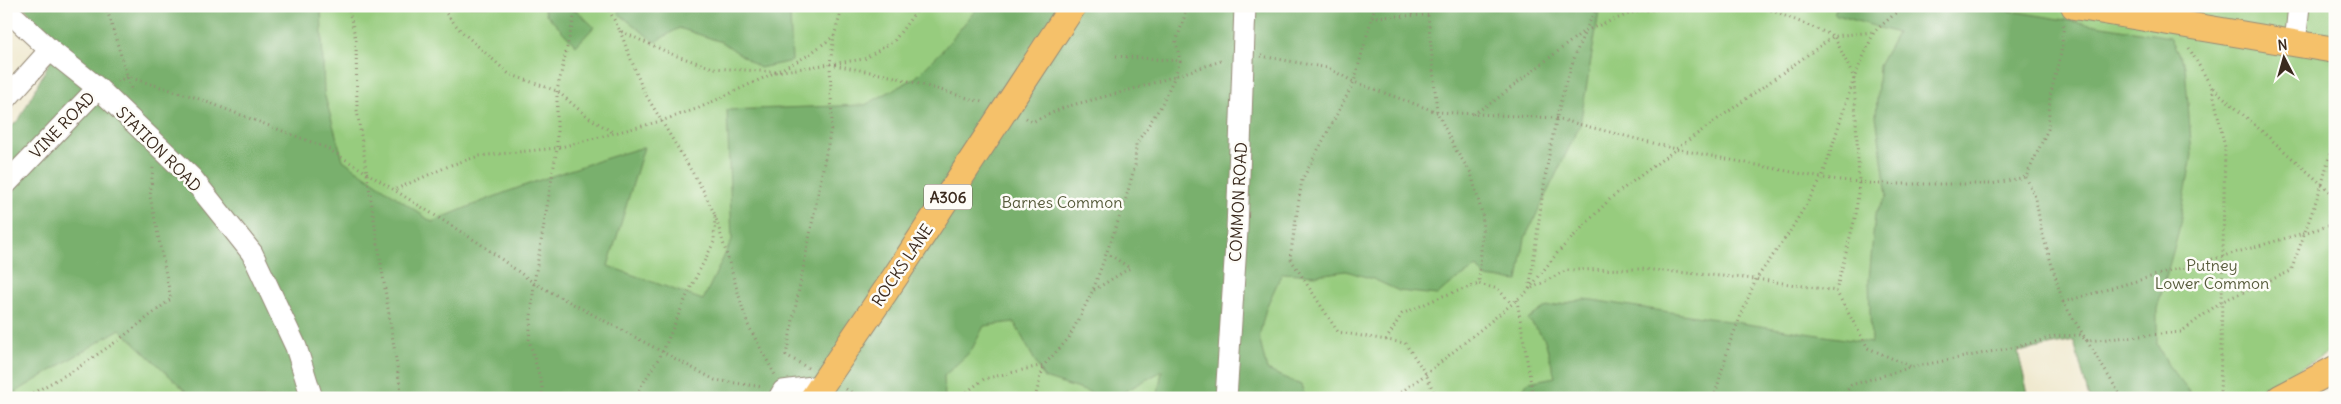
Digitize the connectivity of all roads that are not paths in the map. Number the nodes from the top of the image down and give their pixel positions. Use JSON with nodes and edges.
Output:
{"nodes":[{"id":1,"x":1073,"y":6,"type":"edge"},
{"id":2,"x":1245,"y":6,"type":"edge"},
{"id":3,"x":2299,"y":6,"type":"edge"},
{"id":4,"x":6,"y":9,"type":"edge"},
{"id":5,"x":2069,"y":11,"type":"edge"},
{"id":6,"x":2168,"y":17,"type":"edge"},
{"id":7,"x":2296,"y":43,"type":"junction"},
{"id":8,"x":50,"y":50,"type":"junction"},
{"id":9,"x":2335,"y":50,"type":"edge"},
{"id":10,"x":98,"y":88,"type":"junction"},
{"id":11,"x":6,"y":99,"type":"edge"},
{"id":12,"x":6,"y":184,"type":"edge"},
{"id":13,"x":2335,"y":369,"type":"edge"},
{"id":14,"x":819,"y":387,"type":"edge"},
{"id":15,"x":781,"y":394,"type":"edge"},
{"id":16,"x":312,"y":398,"type":"edge"},
{"id":17,"x":1226,"y":398,"type":"edge"},
{"id":18,"x":2280,"y":398,"type":"edge"}],
"edges":[{"from":1,"to":14,"type":"main road","name":"ROCKS LANE","number":"A306"},
{"from":2,"to":17,"type":"street","name":"COMMON ROAD"},
{"from":3,"to":7,"type":"street"},
{"from":4,"to":8,"type":"street","name":"STATION ROAD"},
{"from":5,"to":6,"type":"main road"},
{"from":6,"to":7,"type":"main road"},
{"from":7,"to":9,"type":"main road"},
{"from":8,"to":10,"type":"street","name":"STATION ROAD"},
{"from":8,"to":11,"type":"street"},
{"from":10,"to":12,"type":"street","name":"VINE ROAD"},
{"from":10,"to":16,"type":"street","name":"STATION ROAD"},
{"from":13,"to":18,"type":"main road"},
{"from":14,"to":15,"type":"street"}]}
